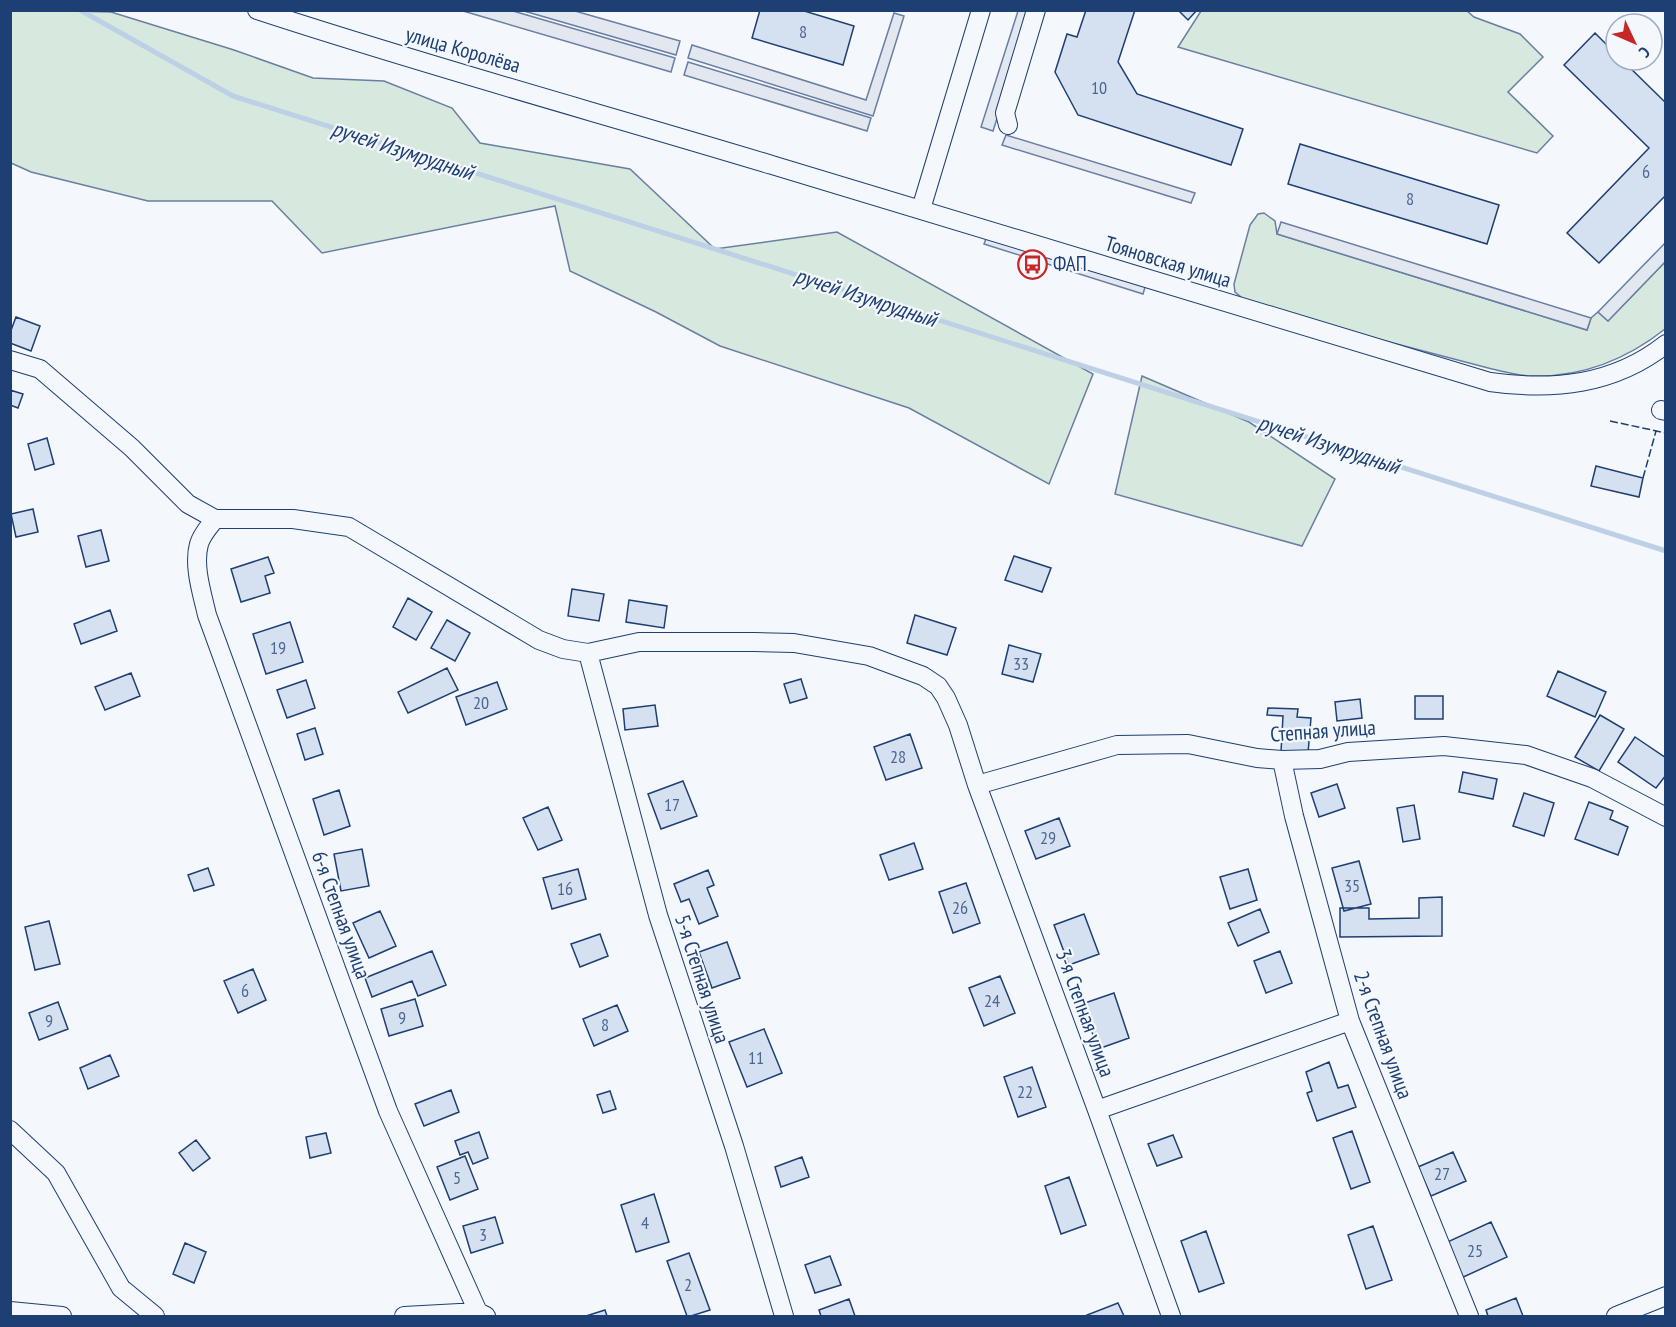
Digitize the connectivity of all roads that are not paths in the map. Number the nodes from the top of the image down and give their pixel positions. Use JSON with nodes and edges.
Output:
{"nodes":[{"id":1,"x":257,"y":10,"type":"edge"},
{"id":2,"x":981,"y":10,"type":"edge"},
{"id":3,"x":1036,"y":10,"type":"edge"},
{"id":4,"x":1008,"y":125,"type":"dead end"},
{"id":5,"x":656,"y":130,"type":"joint"},
{"id":6,"x":921,"y":209,"type":"junction"},
{"id":7,"x":1665,"y":344,"type":"edge"},
{"id":8,"x":10,"y":360,"type":"edge"},
{"id":9,"x":215,"y":519,"type":"junction"},
{"id":10,"x":588,"y":653,"type":"junction"},
{"id":11,"x":1282,"y":760,"type":"junction"},
{"id":12,"x":977,"y":785,"type":"junction"},
{"id":13,"x":1665,"y":817,"type":"edge"},
{"id":14,"x":1350,"y":1021,"type":"junction"},
{"id":15,"x":1097,"y":1110,"type":"junction"},
{"id":16,"x":10,"y":1130,"type":"edge"},
{"id":17,"x":1665,"y":1296,"type":"edge"},
{"id":18,"x":10,"y":1311,"type":"edge"},
{"id":19,"x":482,"y":1314,"type":"edge"},
{"id":20,"x":62,"y":1317,"type":"edge"},
{"id":21,"x":155,"y":1317,"type":"edge"},
{"id":22,"x":404,"y":1317,"type":"edge"},
{"id":23,"x":784,"y":1317,"type":"edge"},
{"id":24,"x":1171,"y":1317,"type":"edge"},
{"id":25,"x":1469,"y":1317,"type":"edge"},
{"id":26,"x":1616,"y":1317,"type":"edge"}],
"edges":[{"from":1,"to":5,"type":"street","name":"улица Королёва"},
{"from":2,"to":6,"type":"street"},
{"from":3,"to":4,"type":"street"},
{"from":5,"to":6,"type":"street","name":"Тояновская улица"},
{"from":6,"to":7,"type":"street","name":"Тояновская улица"},
{"from":8,"to":9,"type":"street"},
{"from":9,"to":10,"type":"street"},
{"from":9,"to":19,"type":"street","name":"6-я Степная улица"},
{"from":10,"to":12,"type":"street","name":"3-я Степная улица"},
{"from":10,"to":23,"type":"street","name":"5-я Степная улица"},
{"from":11,"to":12,"type":"street","name":"Степная улица"},
{"from":11,"to":13,"type":"street","name":"Степная улица"},
{"from":11,"to":14,"type":"street","name":"2-я Степная улица"},
{"from":12,"to":15,"type":"street","name":"3-я Степная улица"},
{"from":14,"to":15,"type":"street"},
{"from":14,"to":25,"type":"street","name":"2-я Степная улица"},
{"from":15,"to":24,"type":"street","name":"3-я Степная улица"},
{"from":16,"to":21,"type":"street"},
{"from":17,"to":26,"type":"street"},
{"from":18,"to":20,"type":"street"},
{"from":19,"to":22,"type":"street"}]}
